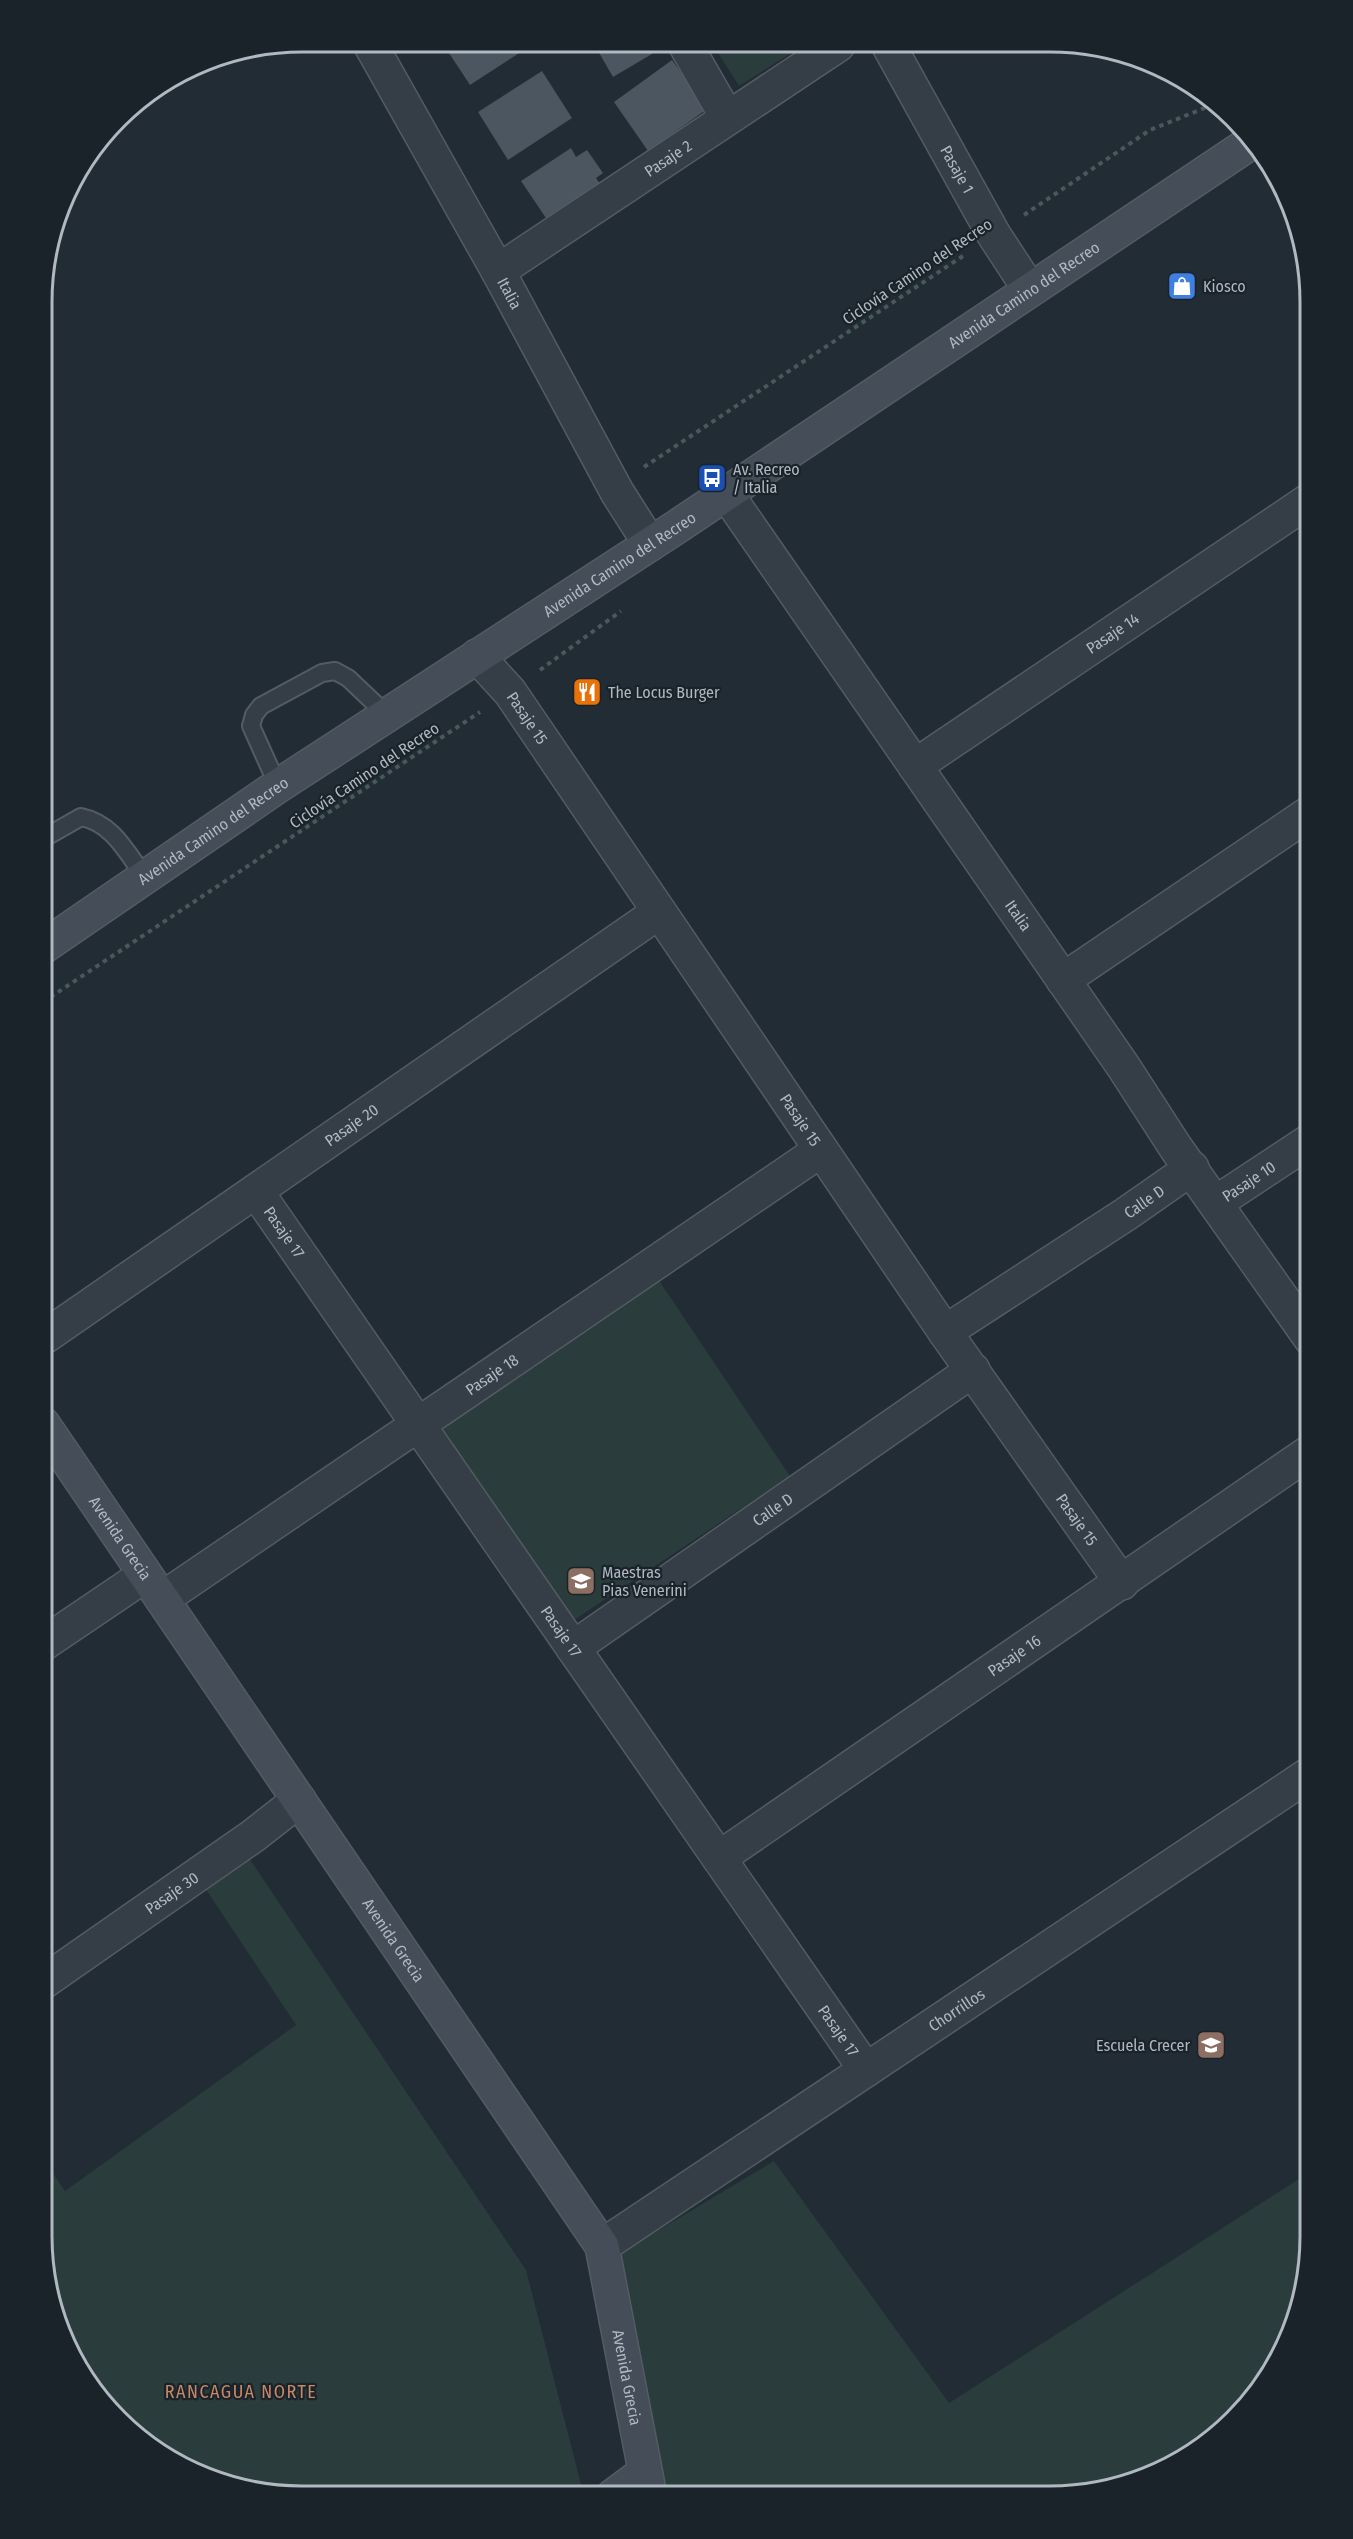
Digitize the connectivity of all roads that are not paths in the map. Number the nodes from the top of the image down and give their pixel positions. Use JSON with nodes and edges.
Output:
{"nodes":[{"id":1,"x":375,"y":52,"type":"edge"},
{"id":2,"x":690,"y":52,"type":"edge"},
{"id":3,"x":827,"y":52,"type":"edge"},
{"id":4,"x":892,"y":52,"type":"edge"},
{"id":5,"x":727,"y":117,"type":"junction"},
{"id":6,"x":1246,"y":146,"type":"edge"},
{"id":7,"x":498,"y":271,"type":"junction"},
{"id":8,"x":1030,"y":290,"type":"junction"},
{"id":9,"x":726,"y":494,"type":"junction"},
{"id":10,"x":1300,"y":506,"type":"edge"},
{"id":11,"x":650,"y":544,"type":"junction"},
{"id":12,"x":477,"y":656,"type":"junction"},
{"id":13,"x":387,"y":715,"type":"junction"},
{"id":14,"x":915,"y":766,"type":"junction"},
{"id":15,"x":278,"y":786,"type":"junction"},
{"id":16,"x":1300,"y":819,"type":"edge"},
{"id":17,"x":52,"y":832,"type":"edge"},
{"id":18,"x":144,"y":876,"type":"junction"},
{"id":19,"x":659,"y":912,"type":"junction"},
{"id":20,"x":52,"y":941,"type":"edge"},
{"id":21,"x":1063,"y":980,"type":"junction"},
{"id":22,"x":1300,"y":1147,"type":"edge"},
{"id":23,"x":820,"y":1150,"type":"junction"},
{"id":24,"x":1192,"y":1168,"type":"junction"},
{"id":25,"x":256,"y":1191,"type":"junction"},
{"id":26,"x":1217,"y":1202,"type":"junction"},
{"id":27,"x":1300,"y":1323,"type":"edge"},
{"id":28,"x":52,"y":1332,"type":"edge"},
{"id":29,"x":945,"y":1332,"type":"junction"},
{"id":30,"x":973,"y":1370,"type":"junction"},
{"id":31,"x":419,"y":1425,"type":"junction"},
{"id":32,"x":52,"y":1437,"type":"edge"},
{"id":33,"x":1300,"y":1459,"type":"edge"},
{"id":34,"x":1122,"y":1583,"type":"junction"},
{"id":35,"x":154,"y":1587,"type":"junction"},
{"id":36,"x":52,"y":1639,"type":"edge"},
{"id":37,"x":573,"y":1648,"type":"junction"},
{"id":38,"x":1300,"y":1780,"type":"edge"},
{"id":39,"x":298,"y":1800,"type":"junction"},
{"id":40,"x":719,"y":1858,"type":"junction"},
{"id":41,"x":52,"y":1976,"type":"edge"},
{"id":42,"x":866,"y":2070,"type":"junction"},
{"id":43,"x":603,"y":2246,"type":"junction"},
{"id":44,"x":647,"y":2485,"type":"edge"}],
"edges":[{"from":1,"to":7,"type":"street","name":"Italia"},
{"from":2,"to":5,"type":"street"},
{"from":3,"to":5,"type":"street","name":"Pasaje 2"},
{"from":4,"to":8,"type":"street","name":"Pasaje 1"},
{"from":5,"to":7,"type":"street","name":"Pasaje 2"},
{"from":6,"to":8,"type":"street","name":"Avenida Camino del Recreo"},
{"from":7,"to":11,"type":"street","name":"Italia"},
{"from":8,"to":9,"type":"street","name":"Avenida Camino del Recreo"},
{"from":9,"to":11,"type":"street","name":"Avenida Camino del Recreo"},
{"from":9,"to":14,"type":"street","name":"Italia"},
{"from":10,"to":14,"type":"street","name":"Pasaje 14"},
{"from":11,"to":12,"type":"street","name":"Avenida Camino del Recreo"},
{"from":12,"to":13,"type":"street","name":"Avenida Camino del Recreo"},
{"from":12,"to":19,"type":"street","name":"Pasaje 15"},
{"from":13,"to":15,"type":"street","name":"Avenida Camino del Recreo"},
{"from":13,"to":15,"type":"lane"},
{"from":14,"to":21,"type":"street","name":"Italia"},
{"from":15,"to":18,"type":"street","name":"Avenida Camino del Recreo"},
{"from":16,"to":21,"type":"street"},
{"from":17,"to":18,"type":"lane"},
{"from":18,"to":20,"type":"street","name":"Avenida Camino del Recreo"},
{"from":19,"to":23,"type":"street","name":"Pasaje 15"},
{"from":19,"to":25,"type":"street","name":"Pasaje 20"},
{"from":21,"to":24,"type":"street","name":"Italia"},
{"from":22,"to":26,"type":"street","name":"Pasaje 10"},
{"from":23,"to":29,"type":"street","name":"Pasaje 15"},
{"from":23,"to":31,"type":"street","name":"Pasaje 18"},
{"from":24,"to":26,"type":"street","name":"Italia"},
{"from":24,"to":29,"type":"street","name":"Calle D"},
{"from":25,"to":28,"type":"street","name":"Pasaje 20"},
{"from":25,"to":31,"type":"street","name":"Pasaje 17"},
{"from":26,"to":27,"type":"street","name":"Italia"},
{"from":29,"to":30,"type":"street","name":"Pasaje 15"},
{"from":30,"to":34,"type":"street","name":"Pasaje 15"},
{"from":30,"to":37,"type":"street","name":"Calle D"},
{"from":31,"to":35,"type":"street","name":"Pasaje 18"},
{"from":31,"to":37,"type":"street","name":"Pasaje 17"},
{"from":32,"to":35,"type":"street","name":"Avenida Grecia"},
{"from":33,"to":34,"type":"street","name":"Pasaje 16"},
{"from":34,"to":40,"type":"street","name":"Pasaje 16"},
{"from":35,"to":36,"type":"street","name":"Pasaje 18"},
{"from":35,"to":39,"type":"street","name":"Avenida Grecia"},
{"from":37,"to":40,"type":"street","name":"Pasaje 17"},
{"from":38,"to":42,"type":"street","name":"Chorrillos"},
{"from":39,"to":41,"type":"street","name":"Pasaje 30"},
{"from":39,"to":43,"type":"street","name":"Avenida Grecia"},
{"from":40,"to":42,"type":"street","name":"Pasaje 17"},
{"from":42,"to":43,"type":"street","name":"Chorrillos"},
{"from":43,"to":44,"type":"street","name":"Avenida Grecia"}]}
